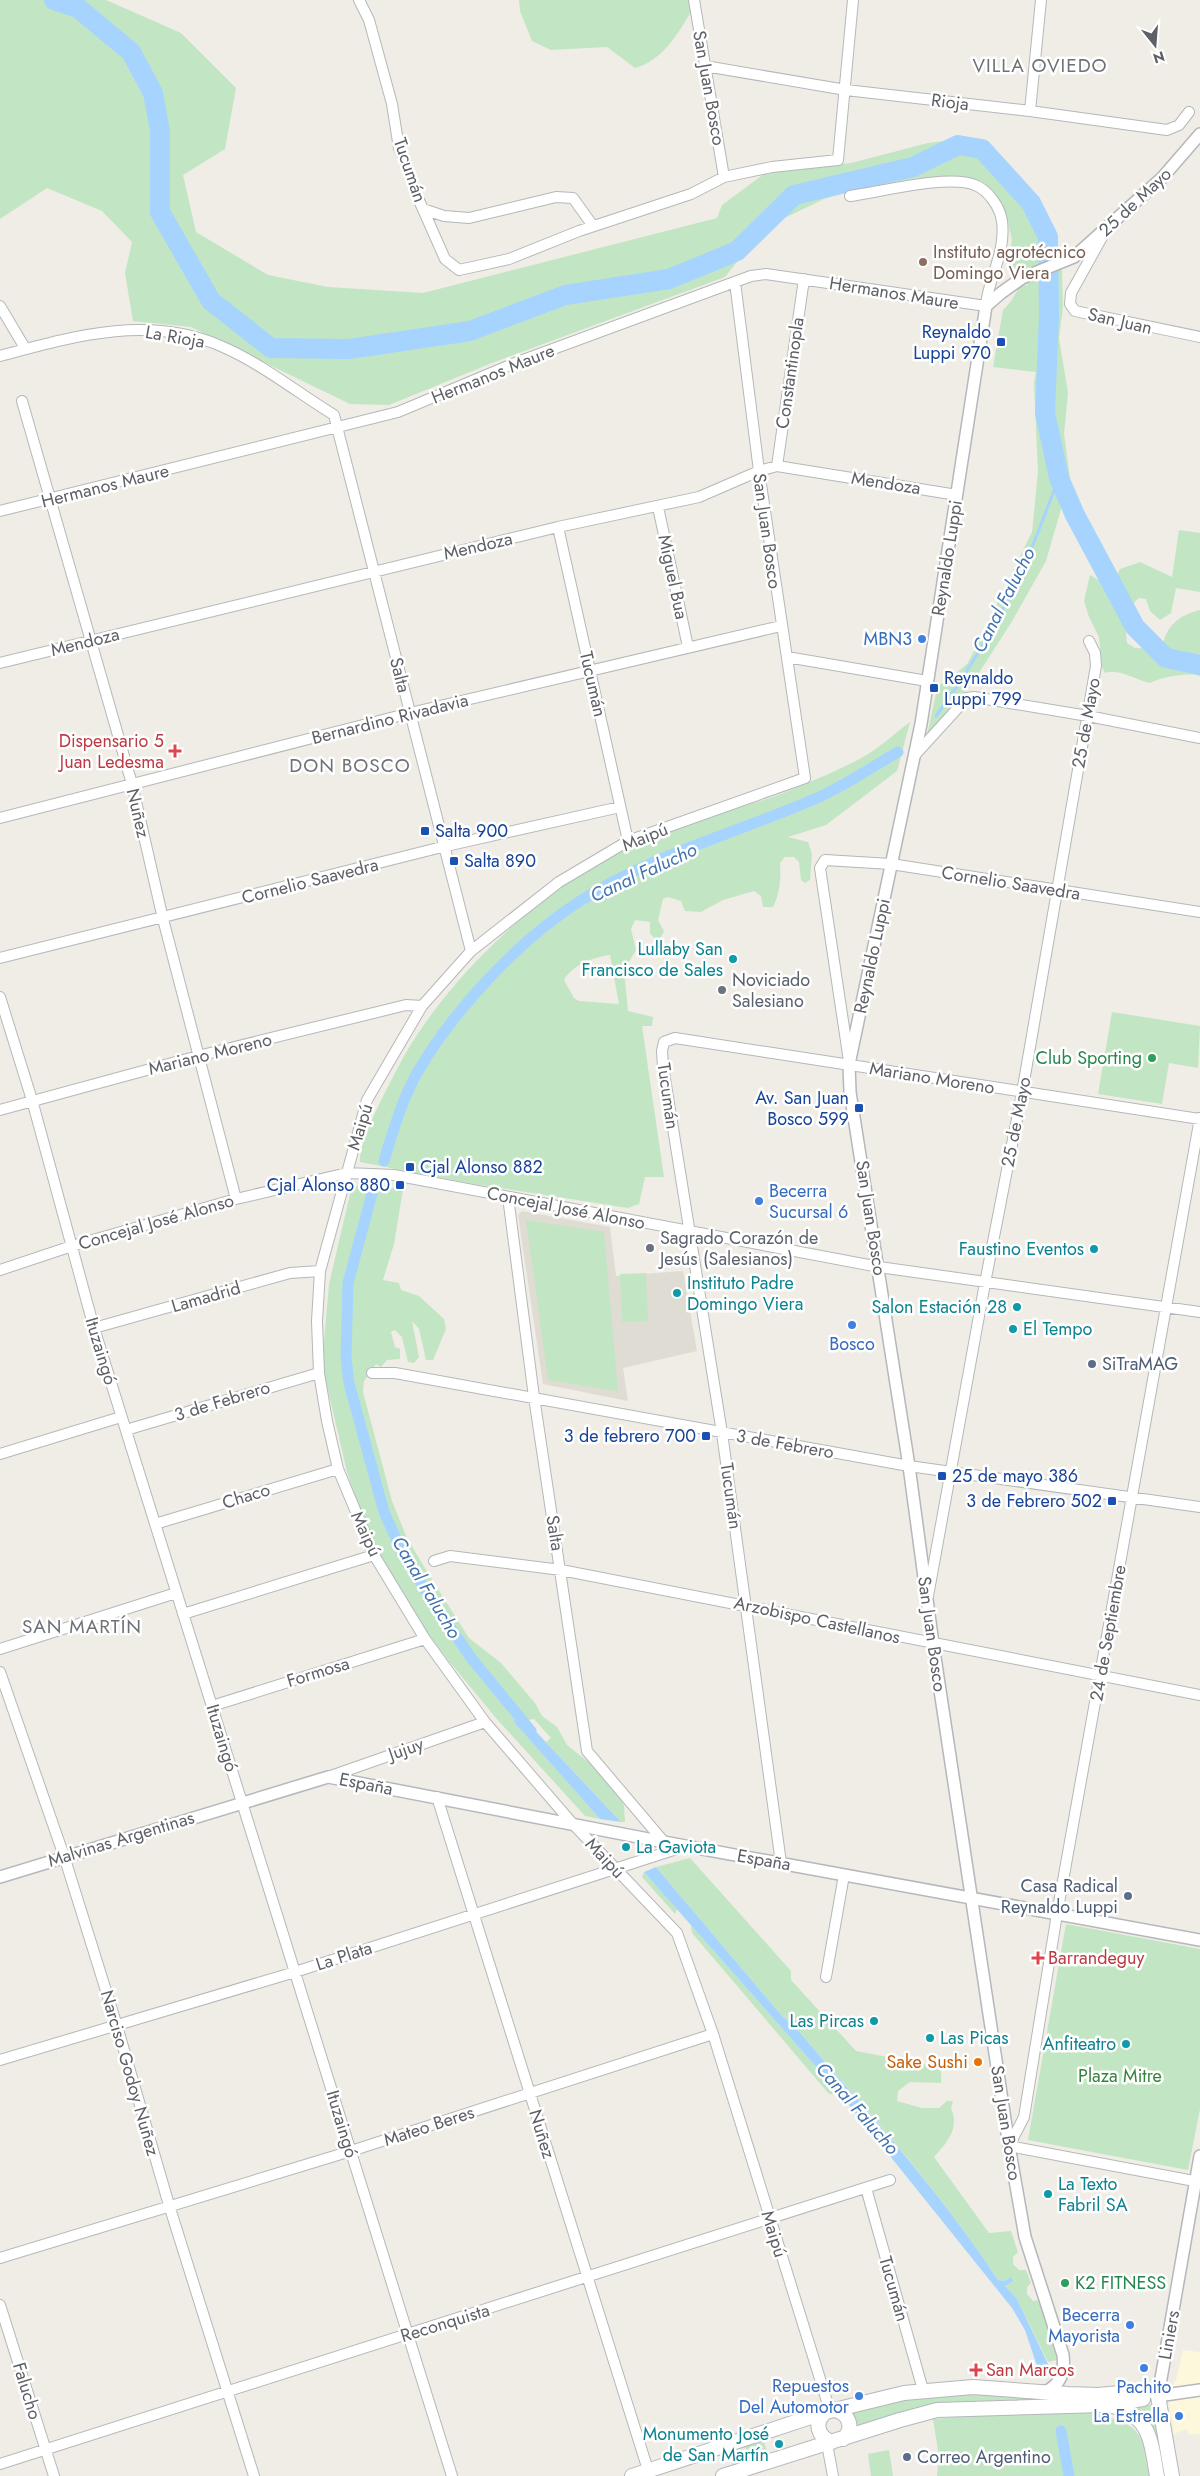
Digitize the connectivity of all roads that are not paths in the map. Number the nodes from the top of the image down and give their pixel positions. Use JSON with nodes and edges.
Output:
{"nodes":[{"id":1,"x":359,"y":0,"type":"edge"},
{"id":2,"x":694,"y":0,"type":"edge"},
{"id":3,"x":853,"y":0,"type":"edge"},
{"id":4,"x":1041,"y":0,"type":"edge"},
{"id":5,"x":705,"y":66,"type":"junction"},
{"id":6,"x":846,"y":90,"type":"junction"},
{"id":7,"x":1030,"y":111,"type":"junction"},
{"id":8,"x":1189,"y":112,"type":"dead end"},
{"id":9,"x":1200,"y":134,"type":"edge"},
{"id":10,"x":724,"y":177,"type":"junction"},
{"id":11,"x":850,"y":196,"type":"dead end"},
{"id":12,"x":423,"y":209,"type":"junction"},
{"id":13,"x":594,"y":226,"type":"junction"},
{"id":14,"x":1108,"y":227,"type":"junction"},
{"id":15,"x":804,"y":279,"type":"junction"},
{"id":16,"x":735,"y":282,"type":"junction"},
{"id":17,"x":0,"y":306,"type":"edge"},
{"id":18,"x":986,"y":306,"type":"junction"},
{"id":19,"x":1200,"y":337,"type":"edge"},
{"id":20,"x":25,"y":348,"type":"junction"},
{"id":21,"x":0,"y":356,"type":"edge"},
{"id":22,"x":22,"y":401,"type":"dead end"},
{"id":23,"x":334,"y":415,"type":"junction"},
{"id":24,"x":362,"y":422,"type":"junction"},
{"id":25,"x":338,"y":428,"type":"junction"},
{"id":26,"x":777,"y":466,"type":"junction"},
{"id":27,"x":759,"y":471,"type":"junction"},
{"id":28,"x":957,"y":495,"type":"junction"},
{"id":29,"x":50,"y":500,"type":"junction"},
{"id":30,"x":658,"y":507,"type":"junction"},
{"id":31,"x":0,"y":511,"type":"edge"},
{"id":32,"x":558,"y":527,"type":"junction"},
{"id":33,"x":374,"y":571,"type":"junction"},
{"id":34,"x":781,"y":626,"type":"junction"},
{"id":35,"x":92,"y":640,"type":"junction"},
{"id":36,"x":1089,"y":641,"type":"dead end"},
{"id":37,"x":688,"y":647,"type":"junction"},
{"id":38,"x":787,"y":657,"type":"junction"},
{"id":39,"x":0,"y":664,"type":"edge"},
{"id":40,"x":589,"y":670,"type":"junction"},
{"id":41,"x":927,"y":681,"type":"junction"},
{"id":42,"x":410,"y":713,"type":"junction"},
{"id":43,"x":1088,"y":716,"type":"junction"},
{"id":44,"x":1200,"y":738,"type":"edge"},
{"id":45,"x":914,"y":755,"type":"junction"},
{"id":46,"x":805,"y":778,"type":"joint"},
{"id":47,"x":132,"y":784,"type":"junction"},
{"id":48,"x":620,"y":807,"type":"junction"},
{"id":49,"x":0,"y":818,"type":"edge"},
{"id":50,"x":628,"y":842,"type":"junction"},
{"id":51,"x":446,"y":846,"type":"junction"},
{"id":52,"x":821,"y":863,"type":"joint"},
{"id":53,"x":891,"y":864,"type":"junction"},
{"id":54,"x":1058,"y":890,"type":"junction"},
{"id":55,"x":1200,"y":912,"type":"edge"},
{"id":56,"x":164,"y":919,"type":"junction"},
{"id":57,"x":471,"y":951,"type":"junction"},
{"id":58,"x":0,"y":958,"type":"edge"},
{"id":59,"x":0,"y":997,"type":"edge"},
{"id":60,"x":422,"y":1006,"type":"junction"},
{"id":61,"x":664,"y":1042,"type":"joint"},
{"id":62,"x":198,"y":1056,"type":"junction"},
{"id":63,"x":849,"y":1064,"type":"junction"},
{"id":64,"x":1022,"y":1093,"type":"junction"},
{"id":65,"x":32,"y":1100,"type":"junction"},
{"id":66,"x":0,"y":1110,"type":"edge"},
{"id":67,"x":1200,"y":1119,"type":"edge"},
{"id":68,"x":347,"y":1173,"type":"junction"},
{"id":69,"x":508,"y":1197,"type":"junction"},
{"id":70,"x":236,"y":1199,"type":"junction"},
{"id":71,"x":689,"y":1233,"type":"junction"},
{"id":72,"x":72,"y":1246,"type":"junction"},
{"id":73,"x":879,"y":1267,"type":"junction"},
{"id":74,"x":0,"y":1270,"type":"edge"},
{"id":75,"x":320,"y":1271,"type":"junction"},
{"id":76,"x":985,"y":1283,"type":"junction"},
{"id":77,"x":1165,"y":1307,"type":"junction"},
{"id":78,"x":1200,"y":1312,"type":"edge"},
{"id":79,"x":94,"y":1328,"type":"junction"},
{"id":80,"x":319,"y":1373,"type":"junction"},
{"id":81,"x":372,"y":1373,"type":"dead end"},
{"id":82,"x":534,"y":1397,"type":"junction"},
{"id":83,"x":121,"y":1417,"type":"junction"},
{"id":84,"x":126,"y":1430,"type":"junction"},
{"id":85,"x":722,"y":1433,"type":"junction"},
{"id":86,"x":0,"y":1454,"type":"edge"},
{"id":87,"x":909,"y":1466,"type":"junction"},
{"id":88,"x":338,"y":1469,"type":"junction"},
{"id":89,"x":953,"y":1471,"type":"junction"},
{"id":90,"x":1132,"y":1496,"type":"junction"},
{"id":91,"x":1200,"y":1507,"type":"edge"},
{"id":92,"x":155,"y":1524,"type":"junction"},
{"id":93,"x":374,"y":1555,"type":"junction"},
{"id":94,"x":434,"y":1561,"type":"dead end"},
{"id":95,"x":561,"y":1570,"type":"junction"},
{"id":96,"x":176,"y":1592,"type":"junction"},
{"id":97,"x":927,"y":1603,"type":"junction"},
{"id":98,"x":747,"y":1605,"type":"junction"},
{"id":99,"x":183,"y":1614,"type":"junction"},
{"id":100,"x":425,"y":1639,"type":"junction"},
{"id":101,"x":933,"y":1644,"type":"junction"},
{"id":102,"x":0,"y":1648,"type":"edge"},
{"id":103,"x":0,"y":1672,"type":"edge"},
{"id":104,"x":1100,"y":1677,"type":"junction"},
{"id":105,"x":1200,"y":1695,"type":"edge"},
{"id":106,"x":212,"y":1706,"type":"junction"},
{"id":107,"x":485,"y":1722,"type":"junction"},
{"id":108,"x":328,"y":1777,"type":"junction"},
{"id":109,"x":437,"y":1797,"type":"junction"},
{"id":110,"x":242,"y":1803,"type":"junction"},
{"id":111,"x":572,"y":1823,"type":"junction"},
{"id":112,"x":664,"y":1842,"type":"junction"},
{"id":113,"x":686,"y":1846,"type":"junction"},
{"id":114,"x":64,"y":1856,"type":"junction"},
{"id":115,"x":781,"y":1863,"type":"junction"},
{"id":116,"x":616,"y":1870,"type":"junction"},
{"id":117,"x":844,"y":1875,"type":"junction"},
{"id":118,"x":0,"y":1877,"type":"edge"},
{"id":119,"x":972,"y":1898,"type":"junction"},
{"id":120,"x":475,"y":1914,"type":"junction"},
{"id":121,"x":1057,"y":1914,"type":"junction"},
{"id":122,"x":1200,"y":1940,"type":"edge"},
{"id":123,"x":295,"y":1972,"type":"junction"},
{"id":124,"x":826,"y":1977,"type":"dead end"},
{"id":125,"x":117,"y":2026,"type":"junction"},
{"id":126,"x":713,"y":2034,"type":"junction"},
{"id":127,"x":0,"y":2060,"type":"edge"},
{"id":128,"x":530,"y":2094,"type":"junction"},
{"id":129,"x":1009,"y":2146,"type":"junction"},
{"id":130,"x":351,"y":2151,"type":"junction"},
{"id":131,"x":1200,"y":2156,"type":"edge"},
{"id":132,"x":890,"y":2180,"type":"dead end"},
{"id":133,"x":1198,"y":2181,"type":"edge"},
{"id":134,"x":866,"y":2188,"type":"junction"},
{"id":135,"x":168,"y":2205,"type":"junction"},
{"id":136,"x":769,"y":2218,"type":"junction"},
{"id":137,"x":0,"y":2258,"type":"edge"},
{"id":138,"x":587,"y":2278,"type":"junction"},
{"id":139,"x":0,"y":2305,"type":"edge"},
{"id":140,"x":408,"y":2334,"type":"junction"},
{"id":141,"x":226,"y":2390,"type":"junction"},
{"id":142,"x":923,"y":2390,"type":"junction"},
{"id":143,"x":1200,"y":2390,"type":"edge"},
{"id":144,"x":1045,"y":2392,"type":"junction"},
{"id":145,"x":1158,"y":2396,"type":"junction"},
{"id":146,"x":1103,"y":2405,"type":"junction"},
{"id":147,"x":830,"y":2411,"type":"junction"},
{"id":148,"x":834,"y":2442,"type":"junction"},
{"id":149,"x":45,"y":2450,"type":"junction"},
{"id":150,"x":0,"y":2464,"type":"edge"},
{"id":151,"x":648,"y":2470,"type":"junction"},
{"id":152,"x":54,"y":2476,"type":"edge"},
{"id":153,"x":254,"y":2476,"type":"edge"},
{"id":154,"x":452,"y":2476,"type":"edge"},
{"id":155,"x":632,"y":2476,"type":"edge"},
{"id":156,"x":723,"y":2476,"type":"edge"},
{"id":157,"x":833,"y":2476,"type":"edge"},
{"id":158,"x":1157,"y":2476,"type":"edge"},
{"id":159,"x":1172,"y":2476,"type":"edge"}],
"edges":[{"from":1,"to":12,"type":"street","name":"Tucumán"},
{"from":2,"to":5,"type":"street","name":"San Juan Bosco"},
{"from":3,"to":6,"type":"street"},
{"from":4,"to":7,"type":"street"},
{"from":5,"to":6,"type":"street","name":"Rioja"},
{"from":5,"to":10,"type":"street","name":"San Juan Bosco"},
{"from":6,"to":7,"type":"street","name":"Rioja"},
{"from":6,"to":10,"type":"street"},
{"from":7,"to":8,"type":"street","name":"Rioja"},
{"from":9,"to":14,"type":"street","name":"25 de Mayo"},
{"from":10,"to":13,"type":"street"},
{"from":11,"to":18,"type":"street","name":"Reynaldo Luppi"},
{"from":12,"to":13,"type":"street"},
{"from":12,"to":13,"type":"street","name":"Tucumán"},
{"from":14,"to":18,"type":"street","name":"25 de Mayo"},
{"from":14,"to":19,"type":"street","name":"San Juan"},
{"from":15,"to":16,"type":"street","name":"Hermanos Maure"},
{"from":15,"to":18,"type":"street","name":"Hermanos Maure"},
{"from":15,"to":26,"type":"street","name":"Constantinopla"},
{"from":16,"to":24,"type":"street","name":"Hermanos Maure"},
{"from":16,"to":27,"type":"street","name":"San Juan Bosco"},
{"from":17,"to":20,"type":"street"},
{"from":18,"to":28,"type":"street","name":"Reynaldo Luppi"},
{"from":20,"to":21,"type":"street","name":"La Rioja"},
{"from":20,"to":23,"type":"street","name":"La Rioja"},
{"from":22,"to":29,"type":"street","name":"Nuñez"},
{"from":23,"to":24,"type":"street","name":"La Rioja"},
{"from":23,"to":25,"type":"street"},
{"from":24,"to":25,"type":"street","name":"Hermanos Maure"},
{"from":25,"to":29,"type":"street","name":"Hermanos Maure"},
{"from":25,"to":33,"type":"street","name":"Salta"},
{"from":26,"to":27,"type":"street","name":"Mendoza"},
{"from":26,"to":28,"type":"street","name":"Mendoza"},
{"from":27,"to":30,"type":"street","name":"Mendoza"},
{"from":27,"to":34,"type":"street","name":"San Juan Bosco"},
{"from":28,"to":41,"type":"street","name":"Reynaldo Luppi"},
{"from":29,"to":31,"type":"street","name":"Hermanos Maure"},
{"from":29,"to":35,"type":"street","name":"Nuñez"},
{"from":30,"to":32,"type":"street","name":"Mendoza"},
{"from":30,"to":37,"type":"street","name":"Miguel Bua"},
{"from":32,"to":33,"type":"street","name":"Mendoza"},
{"from":32,"to":40,"type":"street","name":"Tucumán"},
{"from":33,"to":35,"type":"street","name":"Mendoza"},
{"from":33,"to":42,"type":"street","name":"Salta"},
{"from":34,"to":37,"type":"street","name":"Bernardino Rivadavia"},
{"from":34,"to":38,"type":"street","name":"San Juan Bosco"},
{"from":35,"to":39,"type":"street","name":"Mendoza"},
{"from":35,"to":47,"type":"street","name":"Nuñez"},
{"from":36,"to":43,"type":"street","name":"25 de Mayo"},
{"from":37,"to":40,"type":"street","name":"Bernardino Rivadavia"},
{"from":38,"to":41,"type":"street"},
{"from":38,"to":46,"type":"street","name":"San Juan Bosco"},
{"from":40,"to":42,"type":"street","name":"Bernardino Rivadavia"},
{"from":40,"to":48,"type":"street","name":"Tucumán"},
{"from":41,"to":45,"type":"street","name":"Reynaldo Luppi"},
{"from":42,"to":47,"type":"street","name":"Bernardino Rivadavia"},
{"from":42,"to":51,"type":"street","name":"Salta"},
{"from":43,"to":44,"type":"street"},
{"from":43,"to":45,"type":"street"},
{"from":43,"to":54,"type":"street","name":"25 de Mayo"},
{"from":45,"to":53,"type":"street","name":"Reynaldo Luppi"},
{"from":46,"to":50,"type":"street","name":"Maipú"},
{"from":47,"to":49,"type":"street","name":"Bernardino Rivadavia"},
{"from":47,"to":56,"type":"street","name":"Nuñez"},
{"from":48,"to":50,"type":"street","name":"Tucumán"},
{"from":48,"to":51,"type":"street","name":"Cornelio Saavedra"},
{"from":50,"to":57,"type":"street","name":"Maipú"},
{"from":51,"to":56,"type":"street","name":"Cornelio Saavedra"},
{"from":51,"to":57,"type":"street","name":"Salta"},
{"from":52,"to":53,"type":"street","name":"Cornelio Saavedra"},
{"from":52,"to":63,"type":"street","name":"San Juan Bosco"},
{"from":53,"to":54,"type":"street","name":"Cornelio Saavedra"},
{"from":53,"to":63,"type":"street","name":"Reynaldo Luppi"},
{"from":54,"to":55,"type":"street","name":"Cornelio Saavedra"},
{"from":54,"to":64,"type":"street","name":"25 de Mayo"},
{"from":56,"to":58,"type":"street","name":"Cornelio Saavedra"},
{"from":56,"to":62,"type":"street","name":"Nuñez"},
{"from":57,"to":60,"type":"street","name":"Maipú"},
{"from":59,"to":65,"type":"street","name":"Ituzaingó"},
{"from":60,"to":62,"type":"street","name":"Mariano Moreno"},
{"from":60,"to":68,"type":"street","name":"Maipú"},
{"from":61,"to":63,"type":"street","name":"Mariano Moreno"},
{"from":61,"to":71,"type":"street","name":"Tucumán"},
{"from":62,"to":65,"type":"street","name":"Mariano Moreno"},
{"from":62,"to":70,"type":"street","name":"Nuñez"},
{"from":63,"to":64,"type":"street","name":"Mariano Moreno"},
{"from":63,"to":73,"type":"street","name":"San Juan Bosco"},
{"from":64,"to":67,"type":"street","name":"Mariano Moreno"},
{"from":64,"to":76,"type":"street","name":"25 de Mayo"},
{"from":65,"to":66,"type":"street","name":"Mariano Moreno"},
{"from":65,"to":72,"type":"street","name":"Ituzaingó"},
{"from":67,"to":77,"type":"street","name":"24 de Septiembre"},
{"from":68,"to":69,"type":"street","name":"Concejal José Alonso"},
{"from":68,"to":70,"type":"street","name":"Concejal José Alonso"},
{"from":68,"to":75,"type":"street","name":"Maipú"},
{"from":69,"to":71,"type":"street","name":"Concejal José Alonso"},
{"from":69,"to":82,"type":"street","name":"Salta"},
{"from":70,"to":72,"type":"street","name":"Concejal José Alonso"},
{"from":71,"to":73,"type":"street","name":"Concejal José Alonso"},
{"from":71,"to":85,"type":"street","name":"Tucumán"},
{"from":72,"to":74,"type":"street","name":"Concejal José Alonso"},
{"from":72,"to":79,"type":"street","name":"Ituzaingó"},
{"from":73,"to":76,"type":"street","name":"Concejal José Alonso"},
{"from":73,"to":87,"type":"street","name":"San Juan Bosco"},
{"from":75,"to":79,"type":"street","name":"Lamadrid"},
{"from":75,"to":80,"type":"street","name":"Maipú"},
{"from":76,"to":77,"type":"street","name":"Concejal José Alonso"},
{"from":76,"to":89,"type":"street","name":"25 de Mayo"},
{"from":77,"to":78,"type":"street","name":"Concejal José Alonso"},
{"from":77,"to":90,"type":"street","name":"24 de Septiembre"},
{"from":79,"to":83,"type":"street","name":"Ituzaingó"},
{"from":80,"to":84,"type":"street","name":"3 de Febrero"},
{"from":80,"to":88,"type":"street","name":"Maipú"},
{"from":81,"to":82,"type":"street","name":"3 de Febrero"},
{"from":82,"to":85,"type":"street","name":"3 de Febrero"},
{"from":82,"to":95,"type":"street","name":"Salta"},
{"from":83,"to":84,"type":"street","name":"Ituzaingó"},
{"from":83,"to":86,"type":"street"},
{"from":84,"to":92,"type":"street","name":"Ituzaingó"},
{"from":85,"to":87,"type":"street","name":"3 de Febrero"},
{"from":85,"to":98,"type":"street","name":"Tucumán"},
{"from":87,"to":89,"type":"street","name":"3 de Febrero"},
{"from":87,"to":97,"type":"street","name":"San Juan Bosco"},
{"from":88,"to":92,"type":"street","name":"Chaco"},
{"from":88,"to":93,"type":"street","name":"Maipú"},
{"from":89,"to":90,"type":"street","name":"3 de Febrero"},
{"from":89,"to":97,"type":"street","name":"25 de Mayo"},
{"from":90,"to":91,"type":"street","name":"3 de Febrero"},
{"from":90,"to":104,"type":"street","name":"24 de Septiembre"},
{"from":92,"to":96,"type":"street","name":"Ituzaingó"},
{"from":93,"to":99,"type":"street"},
{"from":93,"to":100,"type":"street","name":"Maipú"},
{"from":94,"to":95,"type":"street","name":"Arzobispo Castellanos"},
{"from":95,"to":98,"type":"street","name":"Arzobispo Castellanos"},
{"from":95,"to":112,"type":"street","name":"Salta"},
{"from":96,"to":99,"type":"street","name":"Ituzaingó"},
{"from":96,"to":102,"type":"street"},
{"from":97,"to":101,"type":"street","name":"San Juan Bosco"},
{"from":98,"to":101,"type":"street","name":"Arzobispo Castellanos"},
{"from":98,"to":115,"type":"street","name":"Tucumán"},
{"from":99,"to":106,"type":"street","name":"Ituzaingó"},
{"from":100,"to":106,"type":"street","name":"Formosa"},
{"from":100,"to":107,"type":"street","name":"Maipú"},
{"from":101,"to":104,"type":"street","name":"Arzobispo Castellanos"},
{"from":101,"to":119,"type":"street","name":"San Juan Bosco"},
{"from":103,"to":114,"type":"street","name":"Narciso Godoy Nuñez"},
{"from":104,"to":105,"type":"street","name":"Arzobispo Castellanos"},
{"from":104,"to":121,"type":"street","name":"24 de Septiembre"},
{"from":106,"to":110,"type":"street","name":"Ituzaingó"},
{"from":107,"to":108,"type":"street","name":"Jujuy"},
{"from":107,"to":111,"type":"street","name":"Maipú"},
{"from":108,"to":109,"type":"street","name":"España"},
{"from":108,"to":110,"type":"street","name":"Jujuy"},
{"from":109,"to":111,"type":"street","name":"España"},
{"from":109,"to":120,"type":"street","name":"Nuñez"},
{"from":110,"to":114,"type":"street","name":"Malvinas Argentinas"},
{"from":110,"to":123,"type":"street","name":"Ituzaingó"},
{"from":111,"to":112,"type":"street","name":"España"},
{"from":111,"to":116,"type":"street","name":"Maipú"},
{"from":112,"to":113,"type":"street","name":"España"},
{"from":113,"to":115,"type":"street","name":"España"},
{"from":113,"to":116,"type":"street","name":"La Plata"},
{"from":114,"to":118,"type":"street","name":"Malvinas Argentinas"},
{"from":114,"to":125,"type":"street","name":"Narciso Godoy Nuñez"},
{"from":115,"to":117,"type":"street","name":"España"},
{"from":116,"to":120,"type":"street","name":"La Plata"},
{"from":116,"to":126,"type":"street","name":"Maipú"},
{"from":117,"to":119,"type":"street","name":"España"},
{"from":117,"to":124,"type":"street"},
{"from":119,"to":121,"type":"street","name":"España"},
{"from":119,"to":129,"type":"street","name":"San Juan Bosco"},
{"from":120,"to":123,"type":"street","name":"La Plata"},
{"from":120,"to":128,"type":"street","name":"Nuñez"},
{"from":121,"to":122,"type":"street","name":"España"},
{"from":121,"to":129,"type":"street","name":"24 de Septiembre"},
{"from":123,"to":125,"type":"street","name":"La Plata"},
{"from":123,"to":130,"type":"street","name":"Ituzaingó"},
{"from":125,"to":127,"type":"street","name":"La Plata"},
{"from":125,"to":135,"type":"street","name":"Narciso Godoy Nuñez"},
{"from":126,"to":128,"type":"street","name":"Mateo Beres"},
{"from":126,"to":136,"type":"street","name":"Maipú"},
{"from":128,"to":130,"type":"street","name":"Mateo Beres"},
{"from":128,"to":138,"type":"street","name":"Nuñez"},
{"from":129,"to":133,"type":"street"},
{"from":129,"to":144,"type":"street","name":"San Juan Bosco"},
{"from":130,"to":135,"type":"street","name":"Mateo Beres"},
{"from":130,"to":140,"type":"street","name":"Ituzaingó"},
{"from":131,"to":133,"type":"street","name":"Liniers"},
{"from":132,"to":134,"type":"street","name":"Reconquista"},
{"from":133,"to":145,"type":"street","name":"Liniers"},
{"from":134,"to":136,"type":"street","name":"Reconquista"},
{"from":134,"to":142,"type":"street","name":"Tucumán"},
{"from":135,"to":137,"type":"street","name":"Mateo Beres"},
{"from":135,"to":141,"type":"street","name":"Narciso Godoy Nuñez"},
{"from":136,"to":138,"type":"street","name":"Reconquista"},
{"from":136,"to":147,"type":"street","name":"Maipú"},
{"from":138,"to":140,"type":"street","name":"Reconquista"},
{"from":138,"to":151,"type":"street","name":"Nuñez"},
{"from":139,"to":149,"type":"street","name":"Falucho"},
{"from":140,"to":141,"type":"street","name":"Reconquista"},
{"from":140,"to":154,"type":"street","name":"Ituzaingó"},
{"from":141,"to":149,"type":"street","name":"Reconquista"},
{"from":141,"to":153,"type":"street","name":"Narciso Godoy Nuñez"},
{"from":142,"to":144,"type":"main road"},
{"from":142,"to":147,"type":"main road"},
{"from":143,"to":145,"type":"street"},
{"from":144,"to":145,"type":"main road"},
{"from":145,"to":146,"type":"main road"},
{"from":145,"to":159,"type":"main road"},
{"from":146,"to":148,"type":"main road"},
{"from":146,"to":158,"type":"main road"},
{"from":147,"to":148,"type":"main road"},
{"from":147,"to":148,"type":"main road"},
{"from":147,"to":151,"type":"main road"},
{"from":148,"to":156,"type":"main road"},
{"from":148,"to":157,"type":"street"},
{"from":149,"to":150,"type":"street","name":"Reconquista"},
{"from":149,"to":152,"type":"street","name":"Falucho"},
{"from":151,"to":155,"type":"main road"}]}
